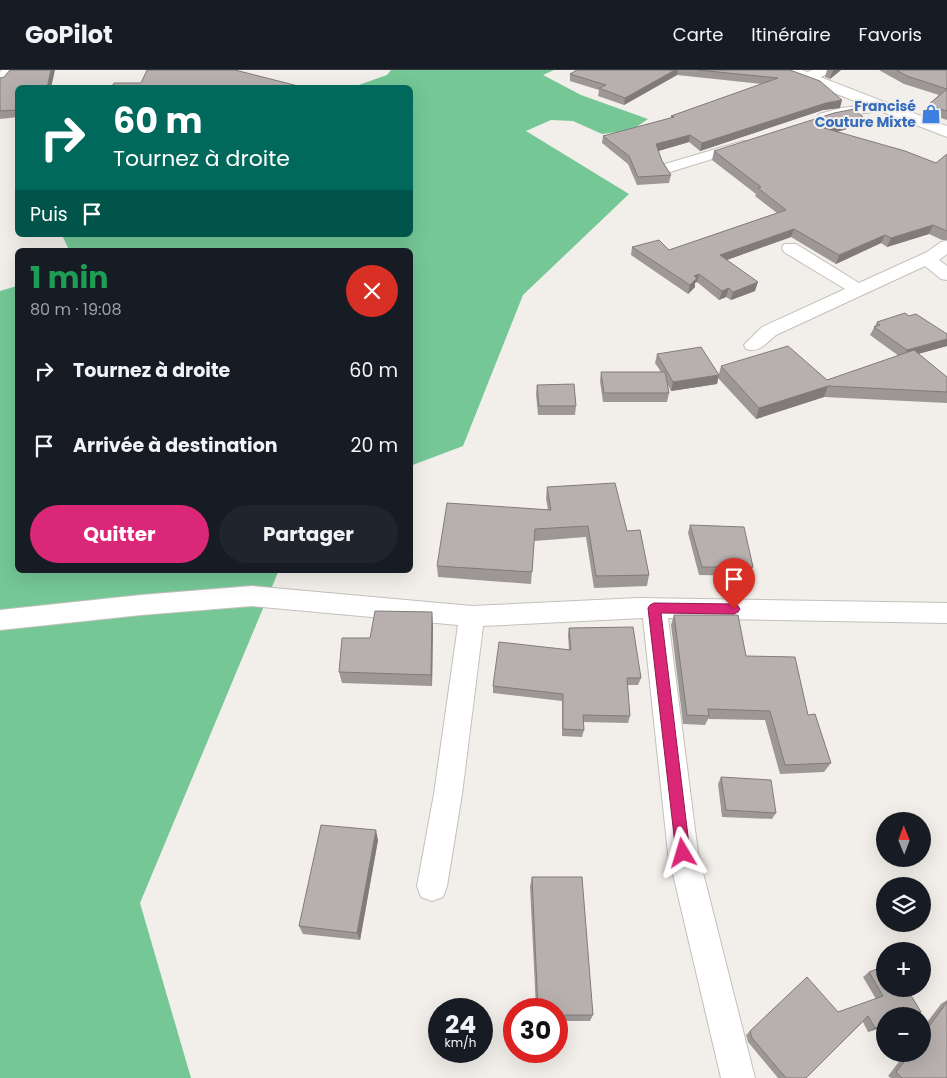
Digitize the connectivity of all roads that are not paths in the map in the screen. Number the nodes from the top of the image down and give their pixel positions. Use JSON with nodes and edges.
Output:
{"nodes":[{"id":1,"x":10,"y":70,"type":"edge"},
{"id":2,"x":788,"y":70,"type":"edge"},
{"id":3,"x":825,"y":70,"type":"edge"},
{"id":4,"x":807,"y":77,"type":"junction"},
{"id":5,"x":0,"y":80,"type":"edge"},
{"id":6,"x":884,"y":107,"type":"junction"},
{"id":7,"x":812,"y":121,"type":"edge"},
{"id":8,"x":947,"y":132,"type":"edge"},
{"id":9,"x":760,"y":139,"type":"edge"},
{"id":10,"x":670,"y":167,"type":"dead end"},
{"id":11,"x":947,"y":246,"type":"edge"},
{"id":12,"x":790,"y":248,"type":"dead end"},
{"id":13,"x":927,"y":259,"type":"junction"},
{"id":14,"x":947,"y":275,"type":"edge"},
{"id":15,"x":860,"y":291,"type":"junction"},
{"id":16,"x":753,"y":345,"type":"dead end"},
{"id":17,"x":654,"y":608,"type":"junction"},
{"id":18,"x":947,"y":613,"type":"edge"},
{"id":19,"x":472,"y":616,"type":"junction"},
{"id":20,"x":0,"y":620,"type":"edge"},
{"id":21,"x":432,"y":886,"type":"dead end"},
{"id":22,"x":738,"y":1078,"type":"edge"}],
"edges":[{"from":1,"to":5,"type":"street"},
{"from":2,"to":4,"type":"highway"},
{"from":3,"to":4,"type":"street"},
{"from":4,"to":6,"type":"highway"},
{"from":6,"to":7,"type":"street"},
{"from":6,"to":8,"type":"highway"},
{"from":9,"to":10,"type":"street"},
{"from":11,"to":13,"type":"street"},
{"from":12,"to":15,"type":"street"},
{"from":13,"to":14,"type":"street"},
{"from":13,"to":15,"type":"street"},
{"from":15,"to":16,"type":"street"},
{"from":17,"to":18,"type":"street"},
{"from":17,"to":19,"type":"street"},
{"from":17,"to":22,"type":"street"},
{"from":19,"to":20,"type":"street"},
{"from":19,"to":21,"type":"street"}]}
